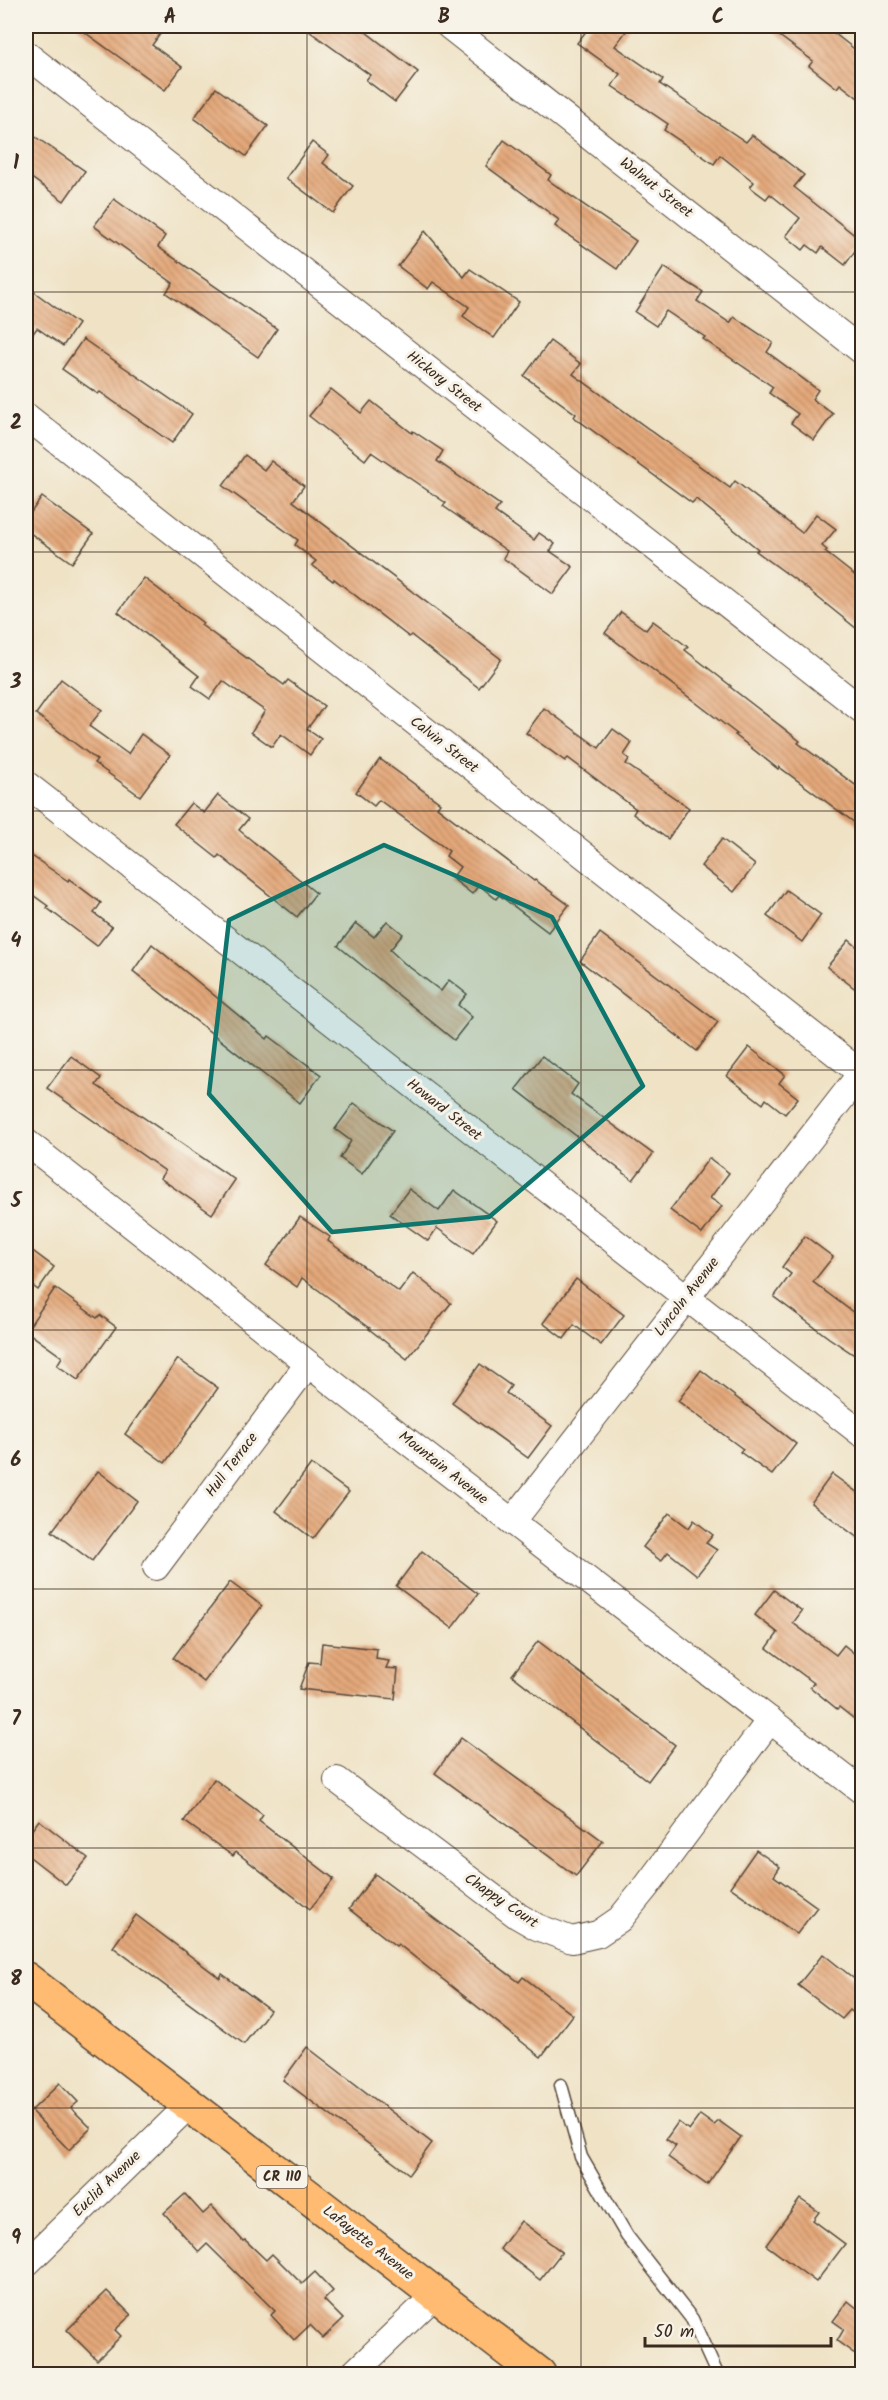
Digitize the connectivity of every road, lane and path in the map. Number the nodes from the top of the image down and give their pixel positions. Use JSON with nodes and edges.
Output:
{"nodes":[{"id":1,"x":449,"y":26,"type":"edge"},
{"id":2,"x":26,"y":54,"type":"edge"},
{"id":3,"x":862,"y":351,"type":"edge"},
{"id":4,"x":26,"y":416,"type":"edge"},
{"id":5,"x":862,"y":710,"type":"edge"},
{"id":6,"x":26,"y":784,"type":"edge"},
{"id":7,"x":862,"y":1073,"type":"edge"},
{"id":8,"x":26,"y":1142,"type":"edge"},
{"id":9,"x":686,"y":1299,"type":"junction"},
{"id":10,"x":308,"y":1364,"type":"junction"},
{"id":11,"x":862,"y":1434,"type":"edge"},
{"id":12,"x":512,"y":1522,"type":"junction"},
{"id":13,"x":156,"y":1567,"type":"dead end"},
{"id":14,"x":770,"y":1720,"type":"junction"},
{"id":15,"x":337,"y":1780,"type":"dead end"},
{"id":16,"x":862,"y":1791,"type":"edge"},
{"id":17,"x":26,"y":1979,"type":"edge"},
{"id":18,"x":561,"y":2085,"type":"dead end"},
{"id":19,"x":189,"y":2105,"type":"junction"},
{"id":20,"x":26,"y":2264,"type":"edge"},
{"id":21,"x":435,"y":2295,"type":"junction"},
{"id":22,"x":353,"y":2374,"type":"edge"},
{"id":23,"x":539,"y":2374,"type":"edge"},
{"id":24,"x":717,"y":2374,"type":"edge"}],
"edges":[{"from":1,"to":3,"type":"street","name":"Walnut Street"},
{"from":2,"to":5,"type":"street","name":"Hickory Street"},
{"from":4,"to":7,"type":"street","name":"Calvin Street"},
{"from":6,"to":9,"type":"street","name":"Howard Street"},
{"from":7,"to":9,"type":"street","name":"Lincoln Avenue"},
{"from":8,"to":10,"type":"street","name":"Mountain Avenue"},
{"from":9,"to":11,"type":"street","name":"Howard Street"},
{"from":9,"to":12,"type":"street","name":"Lincoln Avenue"},
{"from":10,"to":12,"type":"street","name":"Mountain Avenue"},
{"from":10,"to":13,"type":"street","name":"Hull Terrace"},
{"from":12,"to":14,"type":"street","name":"Mountain Avenue"},
{"from":14,"to":15,"type":"street","name":"Chappy Court"},
{"from":14,"to":16,"type":"street","name":"Mountain Avenue"},
{"from":17,"to":19,"type":"main road","name":"Lafayette Avenue","number":"CR 110"},
{"from":18,"to":24,"type":"lane"},
{"from":19,"to":20,"type":"street","name":"Euclid Avenue"},
{"from":19,"to":21,"type":"main road","name":"Lafayette Avenue","number":"CR 110"},
{"from":21,"to":22,"type":"street"},
{"from":21,"to":23,"type":"main road","name":"Lafayette Avenue","number":"CR 110"}]}
